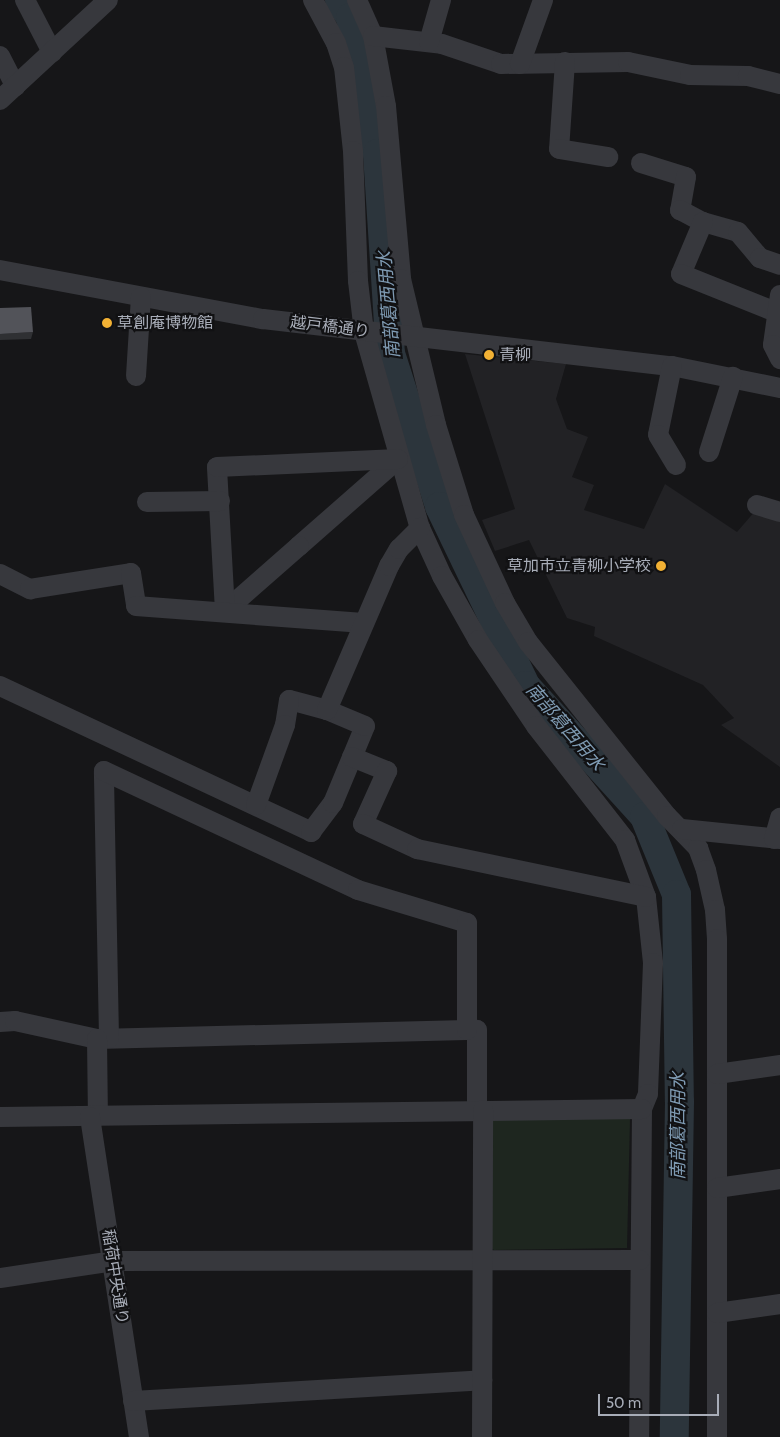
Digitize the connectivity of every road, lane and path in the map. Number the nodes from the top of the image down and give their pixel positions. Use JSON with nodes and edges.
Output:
{"nodes":[{"id":1,"x":25,"y":0,"type":"edge"},
{"id":2,"x":108,"y":0,"type":"edge"},
{"id":3,"x":313,"y":0,"type":"edge"},
{"id":4,"x":357,"y":0,"type":"edge"},
{"id":5,"x":441,"y":0,"type":"edge"},
{"id":6,"x":543,"y":0,"type":"edge"},
{"id":7,"x":373,"y":36,"type":"junction"},
{"id":8,"x":429,"y":42,"type":"junction"},
{"id":9,"x":52,"y":52,"type":"junction"},
{"id":10,"x":0,"y":56,"type":"edge"},
{"id":11,"x":565,"y":62,"type":"junction"},
{"id":12,"x":520,"y":64,"type":"junction"},
{"id":13,"x":16,"y":86,"type":"junction"},
{"id":14,"x":778,"y":86,"type":"edge"},
{"id":15,"x":0,"y":100,"type":"edge"},
{"id":16,"x":608,"y":157,"type":"dead end"},
{"id":17,"x":641,"y":163,"type":"dead end"},
{"id":18,"x":704,"y":222,"type":"junction"},
{"id":19,"x":780,"y":265,"type":"edge"},
{"id":20,"x":0,"y":270,"type":"edge"},
{"id":21,"x":141,"y":297,"type":"junction"},
{"id":22,"x":778,"y":303,"type":"edge"},
{"id":23,"x":367,"y":332,"type":"junction"},
{"id":24,"x":411,"y":337,"type":"junction"},
{"id":25,"x":780,"y":359,"type":"edge"},
{"id":26,"x":672,"y":366,"type":"junction"},
{"id":27,"x":136,"y":376,"type":"dead end"},
{"id":28,"x":733,"y":377,"type":"junction"},
{"id":29,"x":780,"y":388,"type":"edge"},
{"id":30,"x":709,"y":452,"type":"dead end"},
{"id":31,"x":398,"y":459,"type":"junction"},
{"id":32,"x":676,"y":465,"type":"dead end"},
{"id":33,"x":220,"y":501,"type":"junction"},
{"id":34,"x":147,"y":502,"type":"dead end"},
{"id":35,"x":757,"y":504,"type":"dead end"},
{"id":36,"x":780,"y":512,"type":"edge"},
{"id":37,"x":420,"y":528,"type":"junction"},
{"id":38,"x":0,"y":574,"type":"edge"},
{"id":39,"x":226,"y":611,"type":"junction"},
{"id":40,"x":363,"y":623,"type":"junction"},
{"id":41,"x":0,"y":686,"type":"edge"},
{"id":42,"x":327,"y":710,"type":"junction"},
{"id":43,"x":352,"y":757,"type":"junction"},
{"id":44,"x":256,"y":805,"type":"junction"},
{"id":45,"x":780,"y":818,"type":"edge"},
{"id":46,"x":682,"y":829,"type":"junction"},
{"id":47,"x":777,"y":839,"type":"edge"},
{"id":48,"x":646,"y":897,"type":"junction"},
{"id":49,"x":0,"y":1022,"type":"edge"},
{"id":50,"x":467,"y":1030,"type":"junction"},
{"id":51,"x":103,"y":1038,"type":"junction"},
{"id":52,"x":780,"y":1065,"type":"edge"},
{"id":53,"x":717,"y":1074,"type":"junction"},
{"id":54,"x":480,"y":1110,"type":"junction"},
{"id":55,"x":642,"y":1110,"type":"junction"},
{"id":56,"x":94,"y":1117,"type":"junction"},
{"id":57,"x":0,"y":1118,"type":"edge"},
{"id":58,"x":780,"y":1179,"type":"edge"},
{"id":59,"x":717,"y":1188,"type":"junction"},
{"id":60,"x":480,"y":1260,"type":"junction"},
{"id":61,"x":640,"y":1260,"type":"junction"},
{"id":62,"x":114,"y":1261,"type":"junction"},
{"id":63,"x":0,"y":1278,"type":"edge"},
{"id":64,"x":780,"y":1304,"type":"edge"},
{"id":65,"x":717,"y":1313,"type":"junction"},
{"id":66,"x":482,"y":1380,"type":"junction"},
{"id":67,"x":134,"y":1400,"type":"junction"},
{"id":68,"x":139,"y":1437,"type":"edge"},
{"id":69,"x":482,"y":1437,"type":"edge"},
{"id":70,"x":639,"y":1437,"type":"edge"},
{"id":71,"x":718,"y":1437,"type":"edge"}],
"edges":[{"from":1,"to":9,"type":"street"},
{"from":2,"to":9,"type":"street"},
{"from":3,"to":23,"type":"street"},
{"from":4,"to":7,"type":"street"},
{"from":5,"to":8,"type":"street"},
{"from":6,"to":12,"type":"street"},
{"from":7,"to":8,"type":"street"},
{"from":7,"to":24,"type":"street"},
{"from":8,"to":12,"type":"street"},
{"from":9,"to":13,"type":"street"},
{"from":10,"to":13,"type":"street"},
{"from":11,"to":12,"type":"street"},
{"from":11,"to":14,"type":"street"},
{"from":11,"to":16,"type":"street"},
{"from":13,"to":15,"type":"street"},
{"from":17,"to":18,"type":"street"},
{"from":18,"to":19,"type":"street"},
{"from":18,"to":22,"type":"street"},
{"from":20,"to":21,"type":"street","name":"越戸橋通り"},
{"from":21,"to":23,"type":"street","name":"越戸橋通り"},
{"from":21,"to":27,"type":"street"},
{"from":22,"to":25,"type":"street"},
{"from":23,"to":24,"type":"street","name":"越戸橋通り"},
{"from":23,"to":31,"type":"street"},
{"from":24,"to":26,"type":"street","name":"越戸橋通り"},
{"from":24,"to":46,"type":"street"},
{"from":26,"to":28,"type":"street","name":"越戸橋通り"},
{"from":26,"to":32,"type":"street"},
{"from":28,"to":29,"type":"street","name":"越戸橋通り"},
{"from":28,"to":30,"type":"street"},
{"from":31,"to":33,"type":"street"},
{"from":31,"to":37,"type":"street"},
{"from":31,"to":39,"type":"street"},
{"from":33,"to":34,"type":"street"},
{"from":33,"to":39,"type":"street"},
{"from":35,"to":36,"type":"street"},
{"from":37,"to":40,"type":"street"},
{"from":37,"to":48,"type":"street"},
{"from":38,"to":39,"type":"street"},
{"from":39,"to":40,"type":"street"},
{"from":40,"to":42,"type":"street"},
{"from":41,"to":44,"type":"street"},
{"from":42,"to":43,"type":"street"},
{"from":42,"to":44,"type":"street"},
{"from":43,"to":44,"type":"street"},
{"from":43,"to":48,"type":"street"},
{"from":45,"to":47,"type":"street"},
{"from":46,"to":47,"type":"street"},
{"from":46,"to":53,"type":"street"},
{"from":48,"to":55,"type":"street"},
{"from":49,"to":51,"type":"street"},
{"from":50,"to":51,"type":"street"},
{"from":50,"to":51,"type":"street","name":"稲荷中央通り"},
{"from":50,"to":54,"type":"street"},
{"from":51,"to":56,"type":"street","name":"稲荷中央通り"},
{"from":52,"to":53,"type":"street"},
{"from":53,"to":59,"type":"street"},
{"from":54,"to":55,"type":"street"},
{"from":54,"to":56,"type":"street"},
{"from":54,"to":60,"type":"street"},
{"from":55,"to":61,"type":"street"},
{"from":56,"to":57,"type":"street"},
{"from":56,"to":62,"type":"street","name":"稲荷中央通り"},
{"from":58,"to":59,"type":"street"},
{"from":59,"to":65,"type":"street"},
{"from":60,"to":61,"type":"street"},
{"from":60,"to":62,"type":"street"},
{"from":60,"to":66,"type":"street"},
{"from":61,"to":70,"type":"street"},
{"from":62,"to":63,"type":"street"},
{"from":62,"to":67,"type":"street","name":"稲荷中央通り"},
{"from":64,"to":65,"type":"street"},
{"from":65,"to":71,"type":"street"},
{"from":66,"to":67,"type":"street"},
{"from":66,"to":69,"type":"street"},
{"from":67,"to":68,"type":"street","name":"稲荷中央通り"}]}
